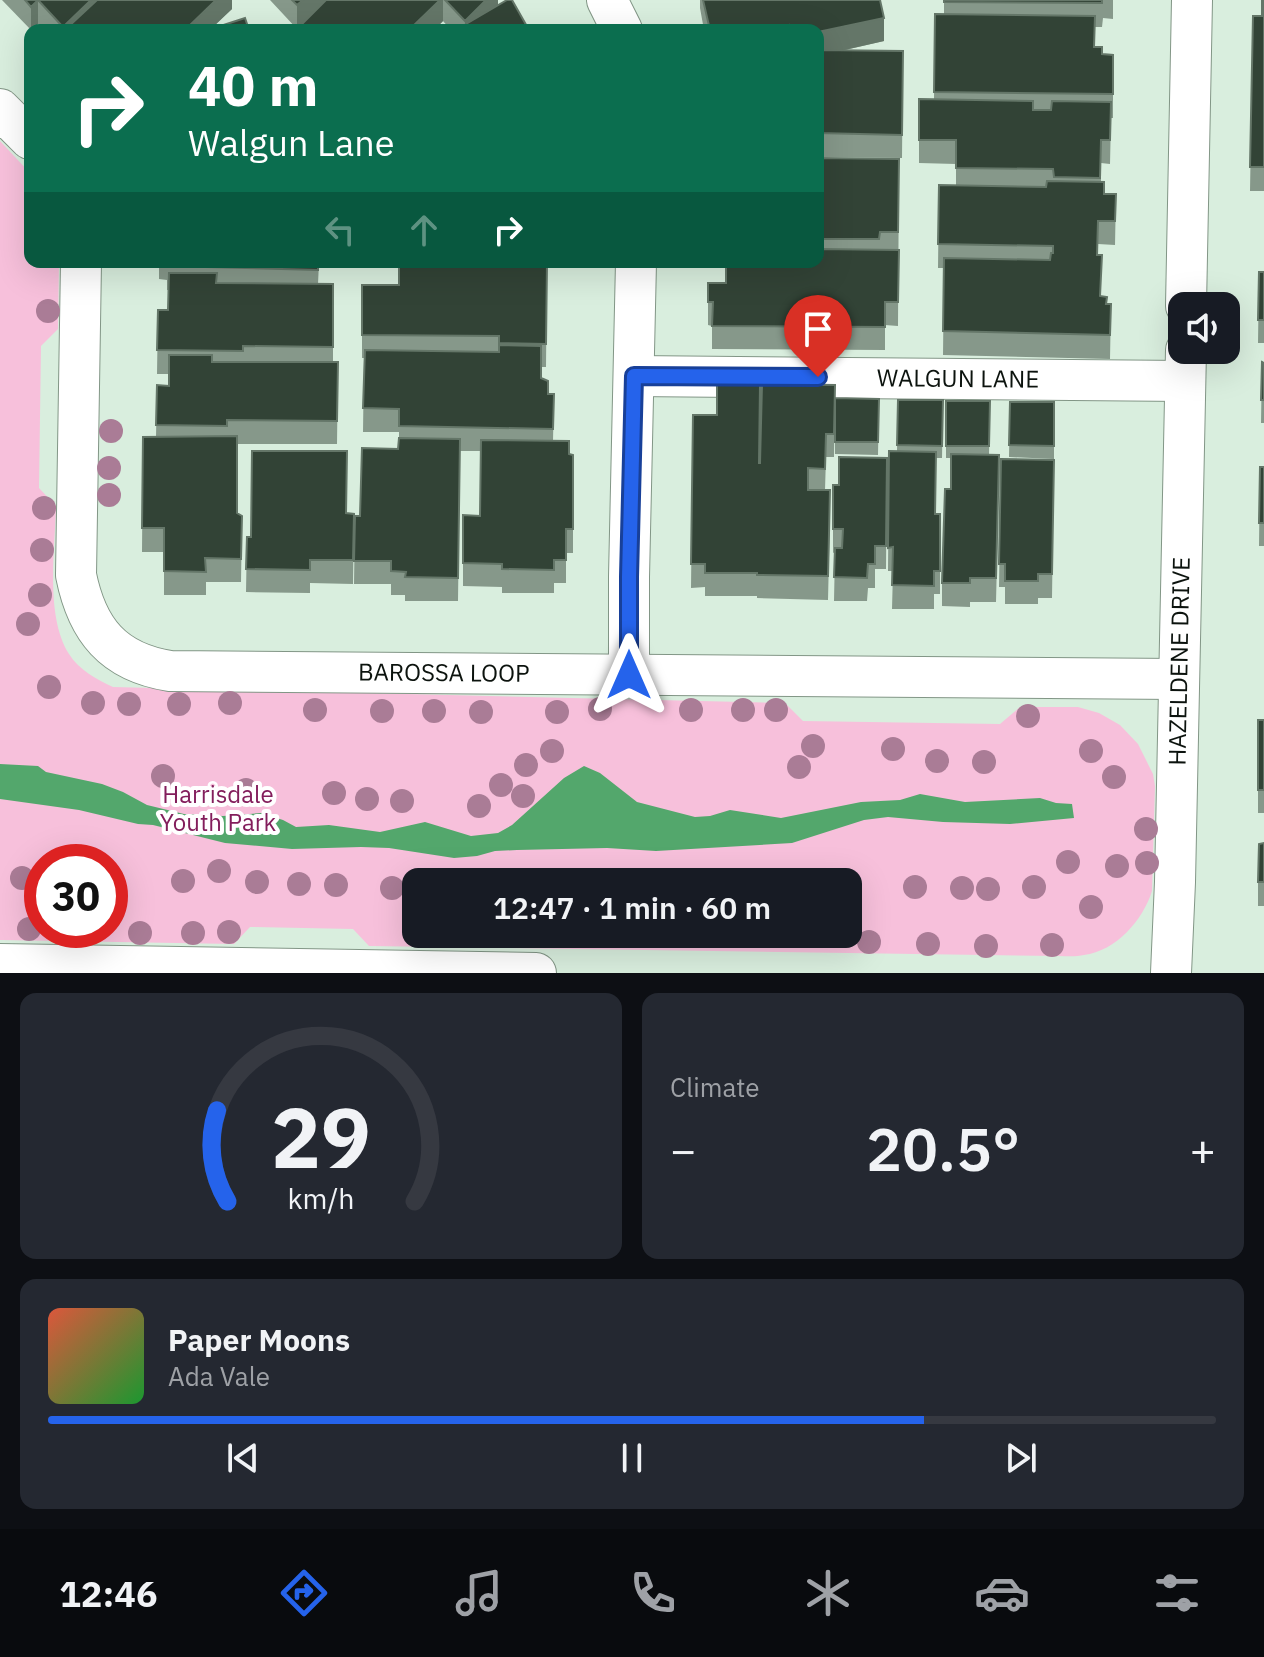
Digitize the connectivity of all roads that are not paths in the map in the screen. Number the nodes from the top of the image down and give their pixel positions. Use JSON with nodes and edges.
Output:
{"nodes":[{"id":1,"x":607,"y":0,"type":"edge"},
{"id":2,"x":1192,"y":0,"type":"edge"},
{"id":3,"x":619,"y":24,"type":"edge"},
{"id":4,"x":0,"y":109,"type":"edge"},
{"id":5,"x":24,"y":133,"type":"edge"},
{"id":6,"x":81,"y":268,"type":"edge"},
{"id":7,"x":636,"y":268,"type":"edge"},
{"id":8,"x":1186,"y":292,"type":"edge"},
{"id":9,"x":1185,"y":365,"type":"edge"},
{"id":10,"x":634,"y":376,"type":"junction"},
{"id":11,"x":629,"y":675,"type":"junction"},
{"id":12,"x":1178,"y":679,"type":"junction"},
{"id":13,"x":0,"y":964,"type":"edge"},
{"id":14,"x":536,"y":973,"type":"edge"},
{"id":15,"x":1171,"y":973,"type":"edge"}],
"edges":[{"from":1,"to":3,"type":"street"},
{"from":2,"to":8,"type":"street"},
{"from":4,"to":5,"type":"street"},
{"from":6,"to":11,"type":"street","name":"BAROSSA LOOP"},
{"from":7,"to":10,"type":"street"},
{"from":9,"to":10,"type":"street","name":"WALGUN LANE"},
{"from":9,"to":12,"type":"street","name":"HAZELDENE DRIVE"},
{"from":10,"to":11,"type":"street"},
{"from":11,"to":12,"type":"street","name":"BAROSSA LOOP"},
{"from":12,"to":15,"type":"street","name":"HAZELDENE DRIVE"},
{"from":13,"to":14,"type":"street"}]}
